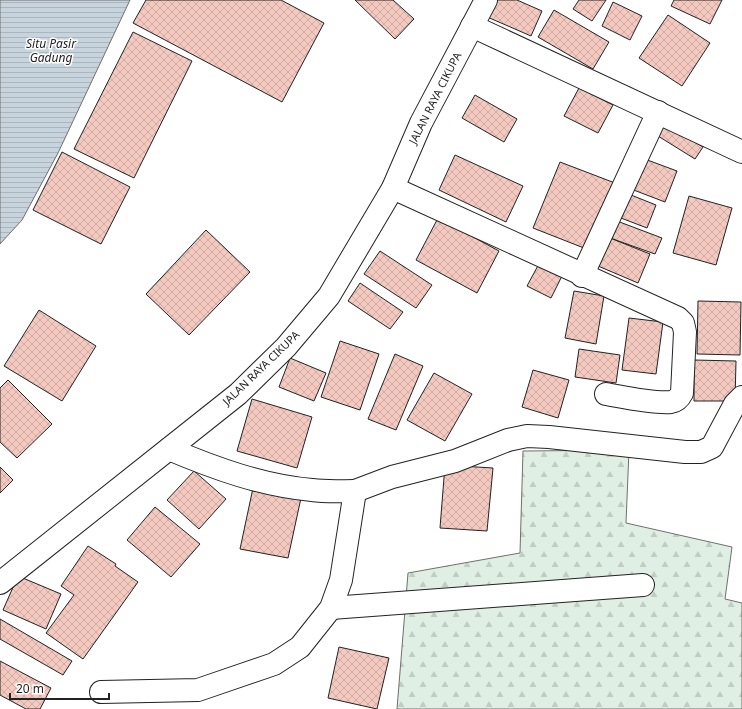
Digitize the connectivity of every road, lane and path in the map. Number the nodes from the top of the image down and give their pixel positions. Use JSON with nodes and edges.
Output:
{"nodes":[{"id":1,"x":483,"y":1,"type":"edge"},
{"id":2,"x":472,"y":26,"type":"junction"},
{"id":3,"x":658,"y":112,"type":"junction"},
{"id":4,"x":742,"y":152,"type":"edge"},
{"id":5,"x":393,"y":188,"type":"junction"},
{"id":6,"x":582,"y":276,"type":"junction"},
{"id":7,"x":606,"y":394,"type":"dead end"},
{"id":8,"x":742,"y":396,"type":"edge"},
{"id":9,"x":169,"y":449,"type":"junction"},
{"id":10,"x":355,"y":491,"type":"junction"},
{"id":11,"x":0,"y":583,"type":"edge"},
{"id":12,"x":643,"y":585,"type":"dead end"},
{"id":13,"x":331,"y":608,"type":"junction"},
{"id":14,"x":101,"y":692,"type":"dead end"}],
"edges":[{"from":1,"to":2,"type":"street","name":"JALAN RAYA CIKUPA"},
{"from":2,"to":3,"type":"street"},
{"from":2,"to":5,"type":"street","name":"JALAN RAYA CIKUPA"},
{"from":3,"to":4,"type":"street"},
{"from":3,"to":6,"type":"street"},
{"from":5,"to":6,"type":"street"},
{"from":5,"to":9,"type":"street","name":"JALAN RAYA CIKUPA"},
{"from":6,"to":7,"type":"street"},
{"from":8,"to":10,"type":"street"},
{"from":9,"to":10,"type":"street"},
{"from":9,"to":11,"type":"street","name":"JALAN RAYA CIKUPA"},
{"from":10,"to":13,"type":"street"},
{"from":12,"to":13,"type":"street"},
{"from":13,"to":14,"type":"street"}]}
